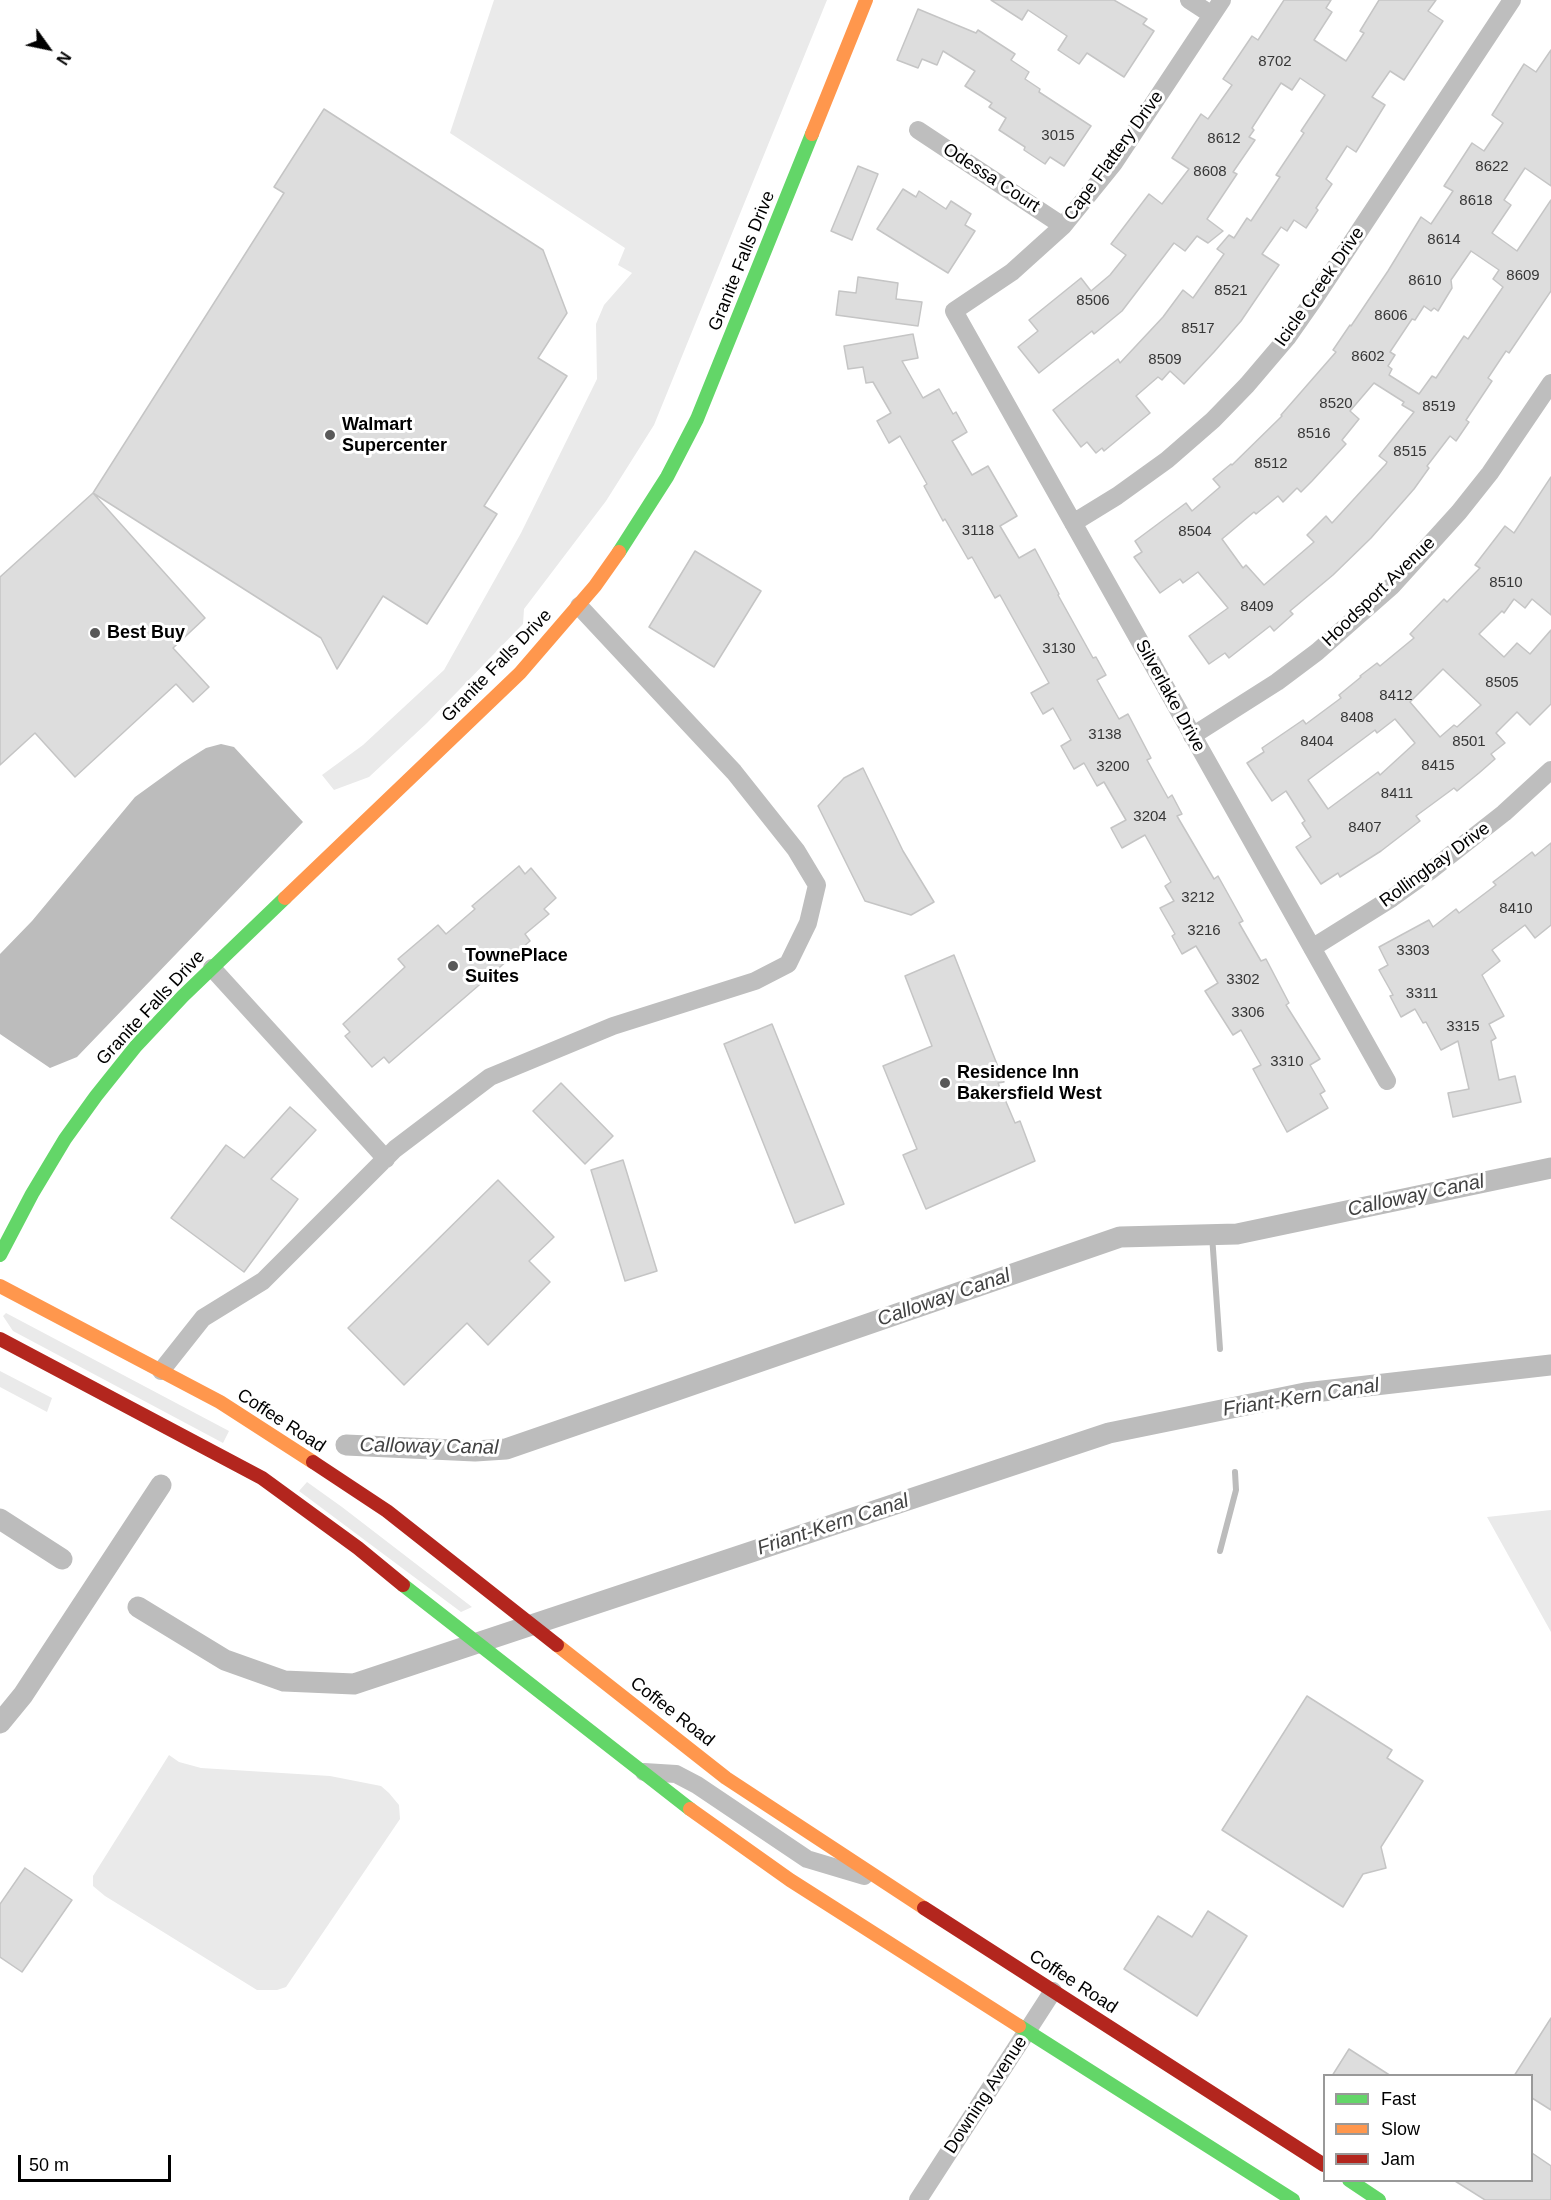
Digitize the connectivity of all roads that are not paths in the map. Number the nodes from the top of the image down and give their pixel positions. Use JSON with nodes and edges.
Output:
{"nodes":[{"id":1,"x":866,"y":0,"type":"edge"},
{"id":2,"x":1190,"y":0,"type":"edge"},
{"id":3,"x":1512,"y":0,"type":"edge"},
{"id":4,"x":1217,"y":7,"type":"edge"},
{"id":5,"x":918,"y":130,"type":"dead end"},
{"id":6,"x":1063,"y":226,"type":"junction"},
{"id":7,"x":954,"y":311,"type":"joint"},
{"id":8,"x":1551,"y":383,"type":"edge"},
{"id":9,"x":1073,"y":523,"type":"junction"},
{"id":10,"x":579,"y":606,"type":"junction"},
{"id":11,"x":1192,"y":735,"type":"junction"},
{"id":12,"x":1551,"y":770,"type":"edge"},
{"id":13,"x":1312,"y":948,"type":"junction"},
{"id":14,"x":212,"y":968,"type":"junction"},
{"id":15,"x":1387,"y":1082,"type":"dead end"},
{"id":16,"x":386,"y":1159,"type":"junction"},
{"id":17,"x":0,"y":1255,"type":"edge"},
{"id":18,"x":0,"y":1286,"type":"edge"},
{"id":19,"x":0,"y":1339,"type":"edge"},
{"id":20,"x":161,"y":1371,"type":"junction"},
{"id":21,"x":644,"y":1772,"type":"junction"},
{"id":22,"x":880,"y":1880,"type":"junction"},
{"id":23,"x":1053,"y":1990,"type":"junction"},
{"id":24,"x":1028,"y":2030,"type":"junction"},
{"id":25,"x":1323,"y":2164,"type":"edge"},
{"id":26,"x":1351,"y":2182,"type":"edge"},
{"id":27,"x":918,"y":2200,"type":"edge"},
{"id":28,"x":1293,"y":2200,"type":"edge"},
{"id":29,"x":1379,"y":2200,"type":"edge"}],
"edges":[{"from":1,"to":10,"type":"main road","name":"Granite Falls Drive"},
{"from":2,"to":4,"type":"street"},
{"from":3,"to":9,"type":"street","name":"Icicle Creek Drive"},
{"from":4,"to":6,"type":"street","name":"Cape Flattery Drive"},
{"from":5,"to":6,"type":"street","name":"Odessa Court"},
{"from":6,"to":7,"type":"street","name":"Cape Flattery Drive"},
{"from":7,"to":9,"type":"street","name":"Silverlake Drive"},
{"from":8,"to":11,"type":"street","name":"Hoodsport Avenue"},
{"from":9,"to":11,"type":"street","name":"Silverlake Drive"},
{"from":10,"to":14,"type":"main road","name":"Granite Falls Drive"},
{"from":10,"to":16,"type":"street"},
{"from":11,"to":13,"type":"street","name":"Silverlake Drive"},
{"from":12,"to":13,"type":"street","name":"Rollingbay Drive"},
{"from":13,"to":15,"type":"street","name":"Silverlake Drive"},
{"from":14,"to":16,"type":"street"},
{"from":14,"to":17,"type":"main road","name":"Granite Falls Drive"},
{"from":16,"to":20,"type":"street"},
{"from":18,"to":20,"type":"main road","name":"Coffee Road"},
{"from":19,"to":21,"type":"main road"},
{"from":20,"to":22,"type":"main road","name":"Coffee Road"},
{"from":21,"to":22,"type":"street"},
{"from":21,"to":24,"type":"main road"},
{"from":22,"to":23,"type":"main road","name":"Coffee Road"},
{"from":23,"to":24,"type":"street","name":"Downing Avenue"},
{"from":23,"to":25,"type":"main road","name":"Coffee Road"},
{"from":24,"to":27,"type":"street","name":"Downing Avenue"},
{"from":24,"to":28,"type":"main road"},
{"from":26,"to":29,"type":"main road"}]}
